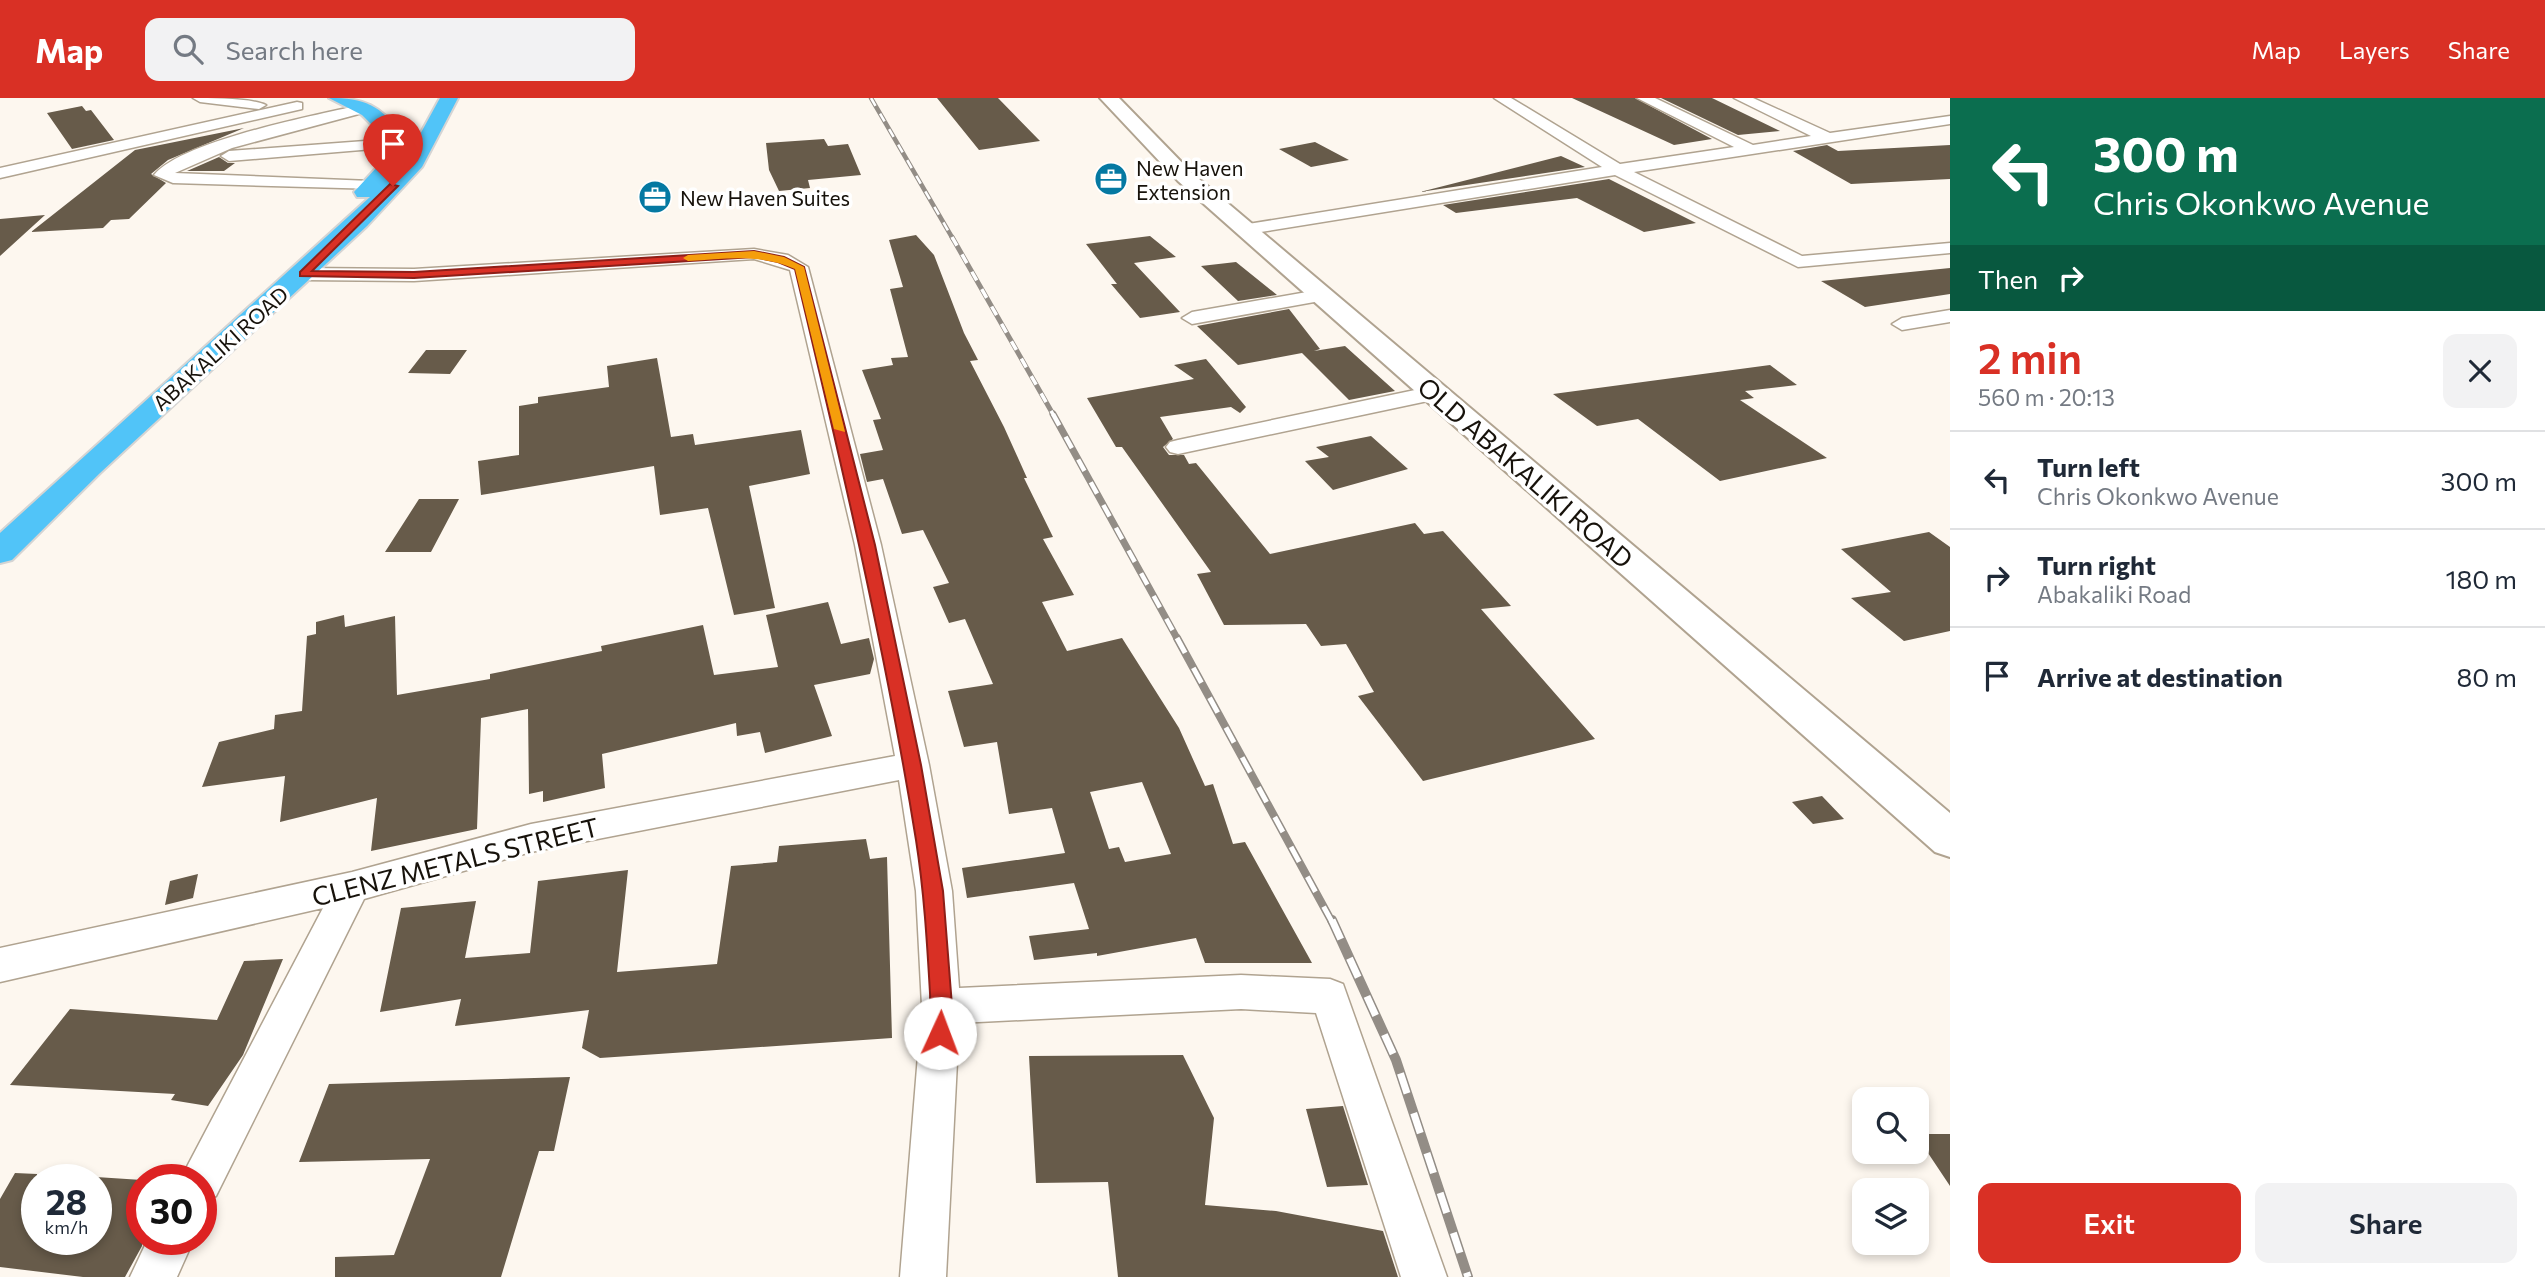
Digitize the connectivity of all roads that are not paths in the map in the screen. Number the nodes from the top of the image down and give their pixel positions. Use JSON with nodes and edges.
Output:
{"nodes":[{"id":1,"x":200,"y":98,"type":"edge"},
{"id":2,"x":338,"y":98,"type":"edge"},
{"id":3,"x":449,"y":98,"type":"edge"},
{"id":4,"x":1109,"y":98,"type":"edge"},
{"id":5,"x":1501,"y":98,"type":"edge"},
{"id":6,"x":1644,"y":98,"type":"edge"},
{"id":7,"x":1741,"y":98,"type":"edge"},
{"id":8,"x":297,"y":107,"type":"junction"},
{"id":9,"x":365,"y":108,"type":"junction"},
{"id":10,"x":1950,"y":120,"type":"edge"},
{"id":11,"x":1826,"y":137,"type":"junction"},
{"id":12,"x":1752,"y":150,"type":"junction"},
{"id":13,"x":207,"y":151,"type":"junction"},
{"id":14,"x":391,"y":151,"type":"junction"},
{"id":15,"x":1618,"y":170,"type":"junction"},
{"id":16,"x":0,"y":173,"type":"edge"},
{"id":17,"x":371,"y":186,"type":"junction"},
{"id":18,"x":1248,"y":229,"type":"junction"},
{"id":19,"x":1950,"y":247,"type":"edge"},
{"id":20,"x":303,"y":274,"type":"junction"},
{"id":21,"x":1324,"y":295,"type":"junction"},
{"id":22,"x":1950,"y":316,"type":"edge"},
{"id":23,"x":1192,"y":318,"type":"dead end"},
{"id":24,"x":1902,"y":324,"type":"dead end"},
{"id":25,"x":1434,"y":393,"type":"junction"},
{"id":26,"x":1178,"y":447,"type":"dead end"},
{"id":27,"x":0,"y":520,"type":"edge"},
{"id":28,"x":0,"y":552,"type":"edge"},
{"id":29,"x":913,"y":765,"type":"junction"},
{"id":30,"x":1950,"y":839,"type":"edge"},
{"id":31,"x":352,"y":887,"type":"junction"},
{"id":32,"x":0,"y":965,"type":"edge"},
{"id":33,"x":942,"y":1006,"type":"junction"},
{"id":34,"x":210,"y":1164,"type":"edge"},
{"id":35,"x":164,"y":1255,"type":"edge"},
{"id":36,"x":153,"y":1277,"type":"edge"},
{"id":37,"x":923,"y":1277,"type":"edge"},
{"id":38,"x":1424,"y":1277,"type":"edge"}],
"edges":[{"from":1,"to":8,"type":"street"},
{"from":2,"to":8,"type":"street"},
{"from":2,"to":9,"type":"highway"},
{"from":3,"to":20,"type":"highway","name":"ABAKALIKI ROAD"},
{"from":4,"to":18,"type":"main road","name":"OLD ABAKALIKI ROAD"},
{"from":5,"to":15,"type":"street"},
{"from":6,"to":12,"type":"street"},
{"from":7,"to":11,"type":"street"},
{"from":8,"to":16,"type":"street"},
{"from":9,"to":13,"type":"street"},
{"from":9,"to":14,"type":"highway"},
{"from":10,"to":11,"type":"street"},
{"from":11,"to":12,"type":"street"},
{"from":12,"to":15,"type":"street"},
{"from":13,"to":14,"type":"street"},
{"from":13,"to":17,"type":"street"},
{"from":14,"to":17,"type":"highway","name":"ABAKALIKI ROAD"},
{"from":15,"to":18,"type":"street"},
{"from":15,"to":19,"type":"street"},
{"from":17,"to":27,"type":"highway","name":"ABAKALIKI ROAD"},
{"from":18,"to":21,"type":"main road","name":"OLD ABAKALIKI ROAD"},
{"from":20,"to":28,"type":"highway","name":"ABAKALIKI ROAD"},
{"from":20,"to":29,"type":"street"},
{"from":21,"to":23,"type":"street"},
{"from":21,"to":25,"type":"main road","name":"OLD ABAKALIKI ROAD"},
{"from":22,"to":24,"type":"street"},
{"from":25,"to":26,"type":"street"},
{"from":25,"to":30,"type":"main road","name":"OLD ABAKALIKI ROAD"},
{"from":29,"to":31,"type":"street","name":"CLENZ METALS STREET"},
{"from":29,"to":33,"type":"street"},
{"from":31,"to":32,"type":"street","name":"CLENZ METALS STREET"},
{"from":31,"to":34,"type":"street"},
{"from":33,"to":37,"type":"street"},
{"from":33,"to":38,"type":"street"},
{"from":35,"to":36,"type":"street"}]}
